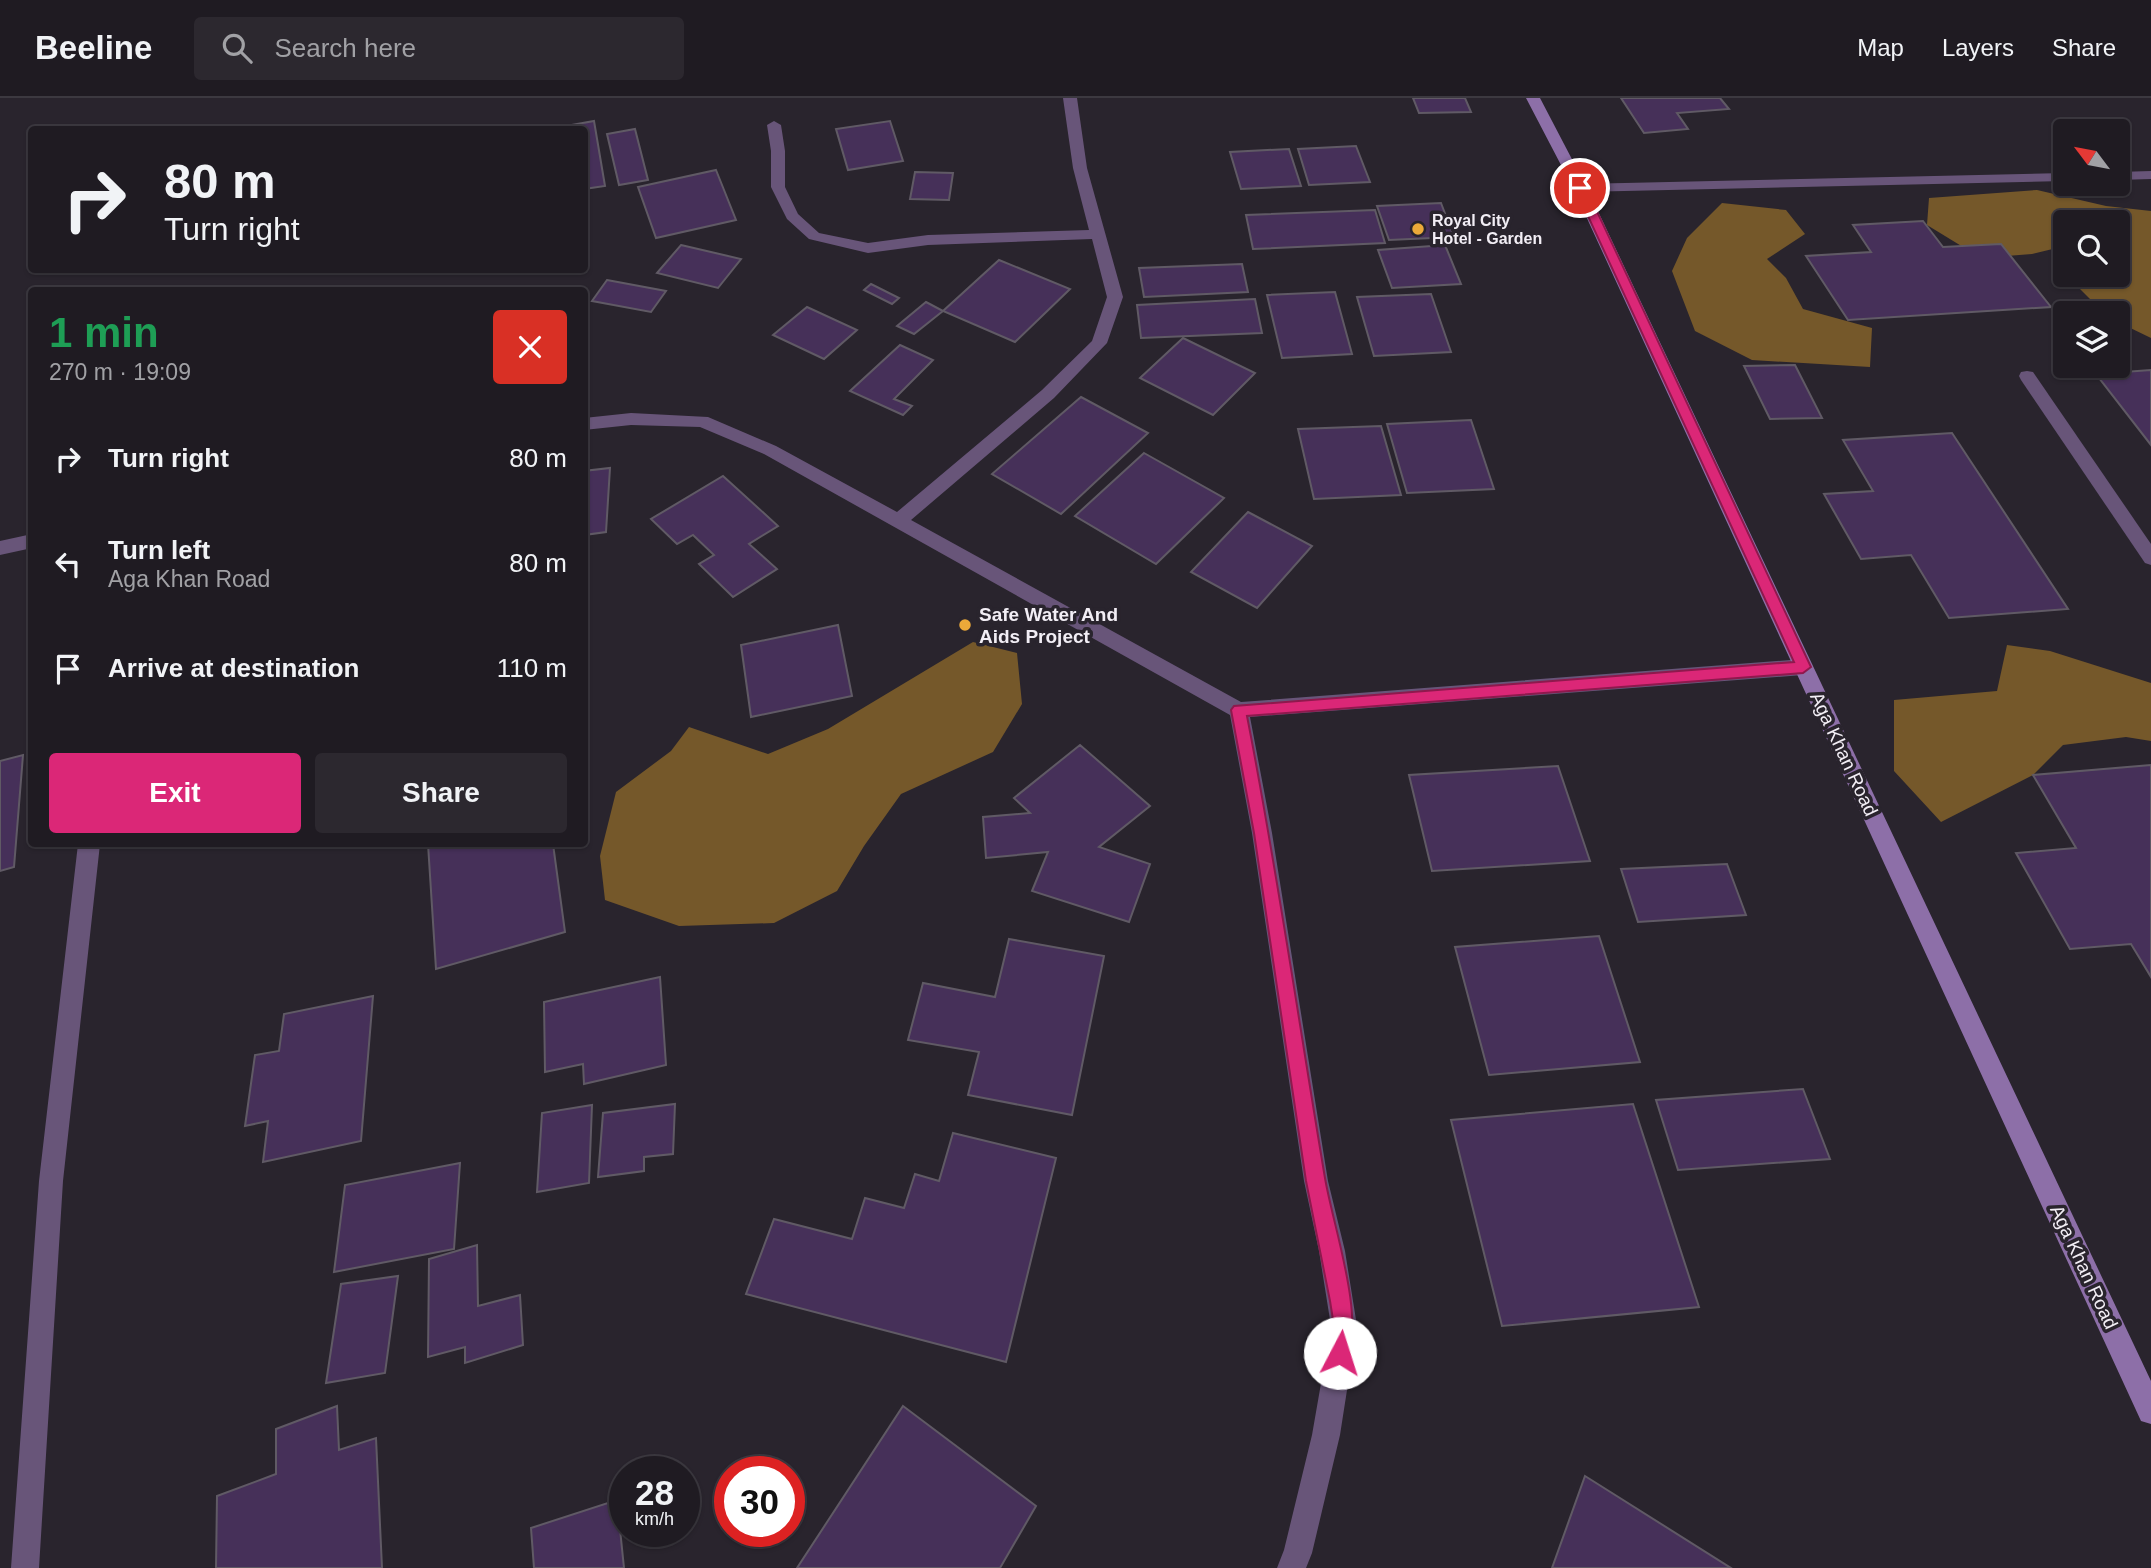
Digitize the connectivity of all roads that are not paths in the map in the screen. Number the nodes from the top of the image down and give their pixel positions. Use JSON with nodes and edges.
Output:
{"nodes":[{"id":1,"x":1070,"y":98,"type":"edge"},
{"id":2,"x":1533,"y":98,"type":"edge"},
{"id":3,"x":775,"y":125,"type":"dead end"},
{"id":4,"x":2151,"y":175,"type":"edge"},
{"id":5,"x":2130,"y":176,"type":"edge"},
{"id":6,"x":2053,"y":177,"type":"edge"},
{"id":7,"x":1580,"y":188,"type":"junction"},
{"id":8,"x":1099,"y":234,"type":"junction"},
{"id":9,"x":2026,"y":376,"type":"dead end"},
{"id":10,"x":588,"y":424,"type":"edge"},
{"id":11,"x":899,"y":520,"type":"junction"},
{"id":12,"x":28,"y":542,"type":"edge"},
{"id":13,"x":0,"y":548,"type":"edge"},
{"id":14,"x":2150,"y":555,"type":"edge"},
{"id":15,"x":1803,"y":667,"type":"junction"},
{"id":16,"x":1239,"y":710,"type":"junction"},
{"id":17,"x":89,"y":847,"type":"edge"},
{"id":18,"x":2151,"y":1411,"type":"edge"},
{"id":19,"x":25,"y":1568,"type":"edge"},
{"id":20,"x":1291,"y":1568,"type":"edge"}],
"edges":[{"from":1,"to":8,"type":"street"},
{"from":2,"to":7,"type":"street","name":"Aga Khan Road"},
{"from":3,"to":8,"type":"street"},
{"from":4,"to":5,"type":"street"},
{"from":6,"to":7,"type":"street"},
{"from":7,"to":15,"type":"street","name":"Aga Khan Road"},
{"from":8,"to":11,"type":"street"},
{"from":9,"to":14,"type":"street"},
{"from":10,"to":11,"type":"street"},
{"from":11,"to":16,"type":"street"},
{"from":12,"to":13,"type":"street"},
{"from":15,"to":16,"type":"street"},
{"from":15,"to":18,"type":"street","name":"Aga Khan Road"},
{"from":16,"to":20,"type":"street"},
{"from":17,"to":19,"type":"street"}]}
